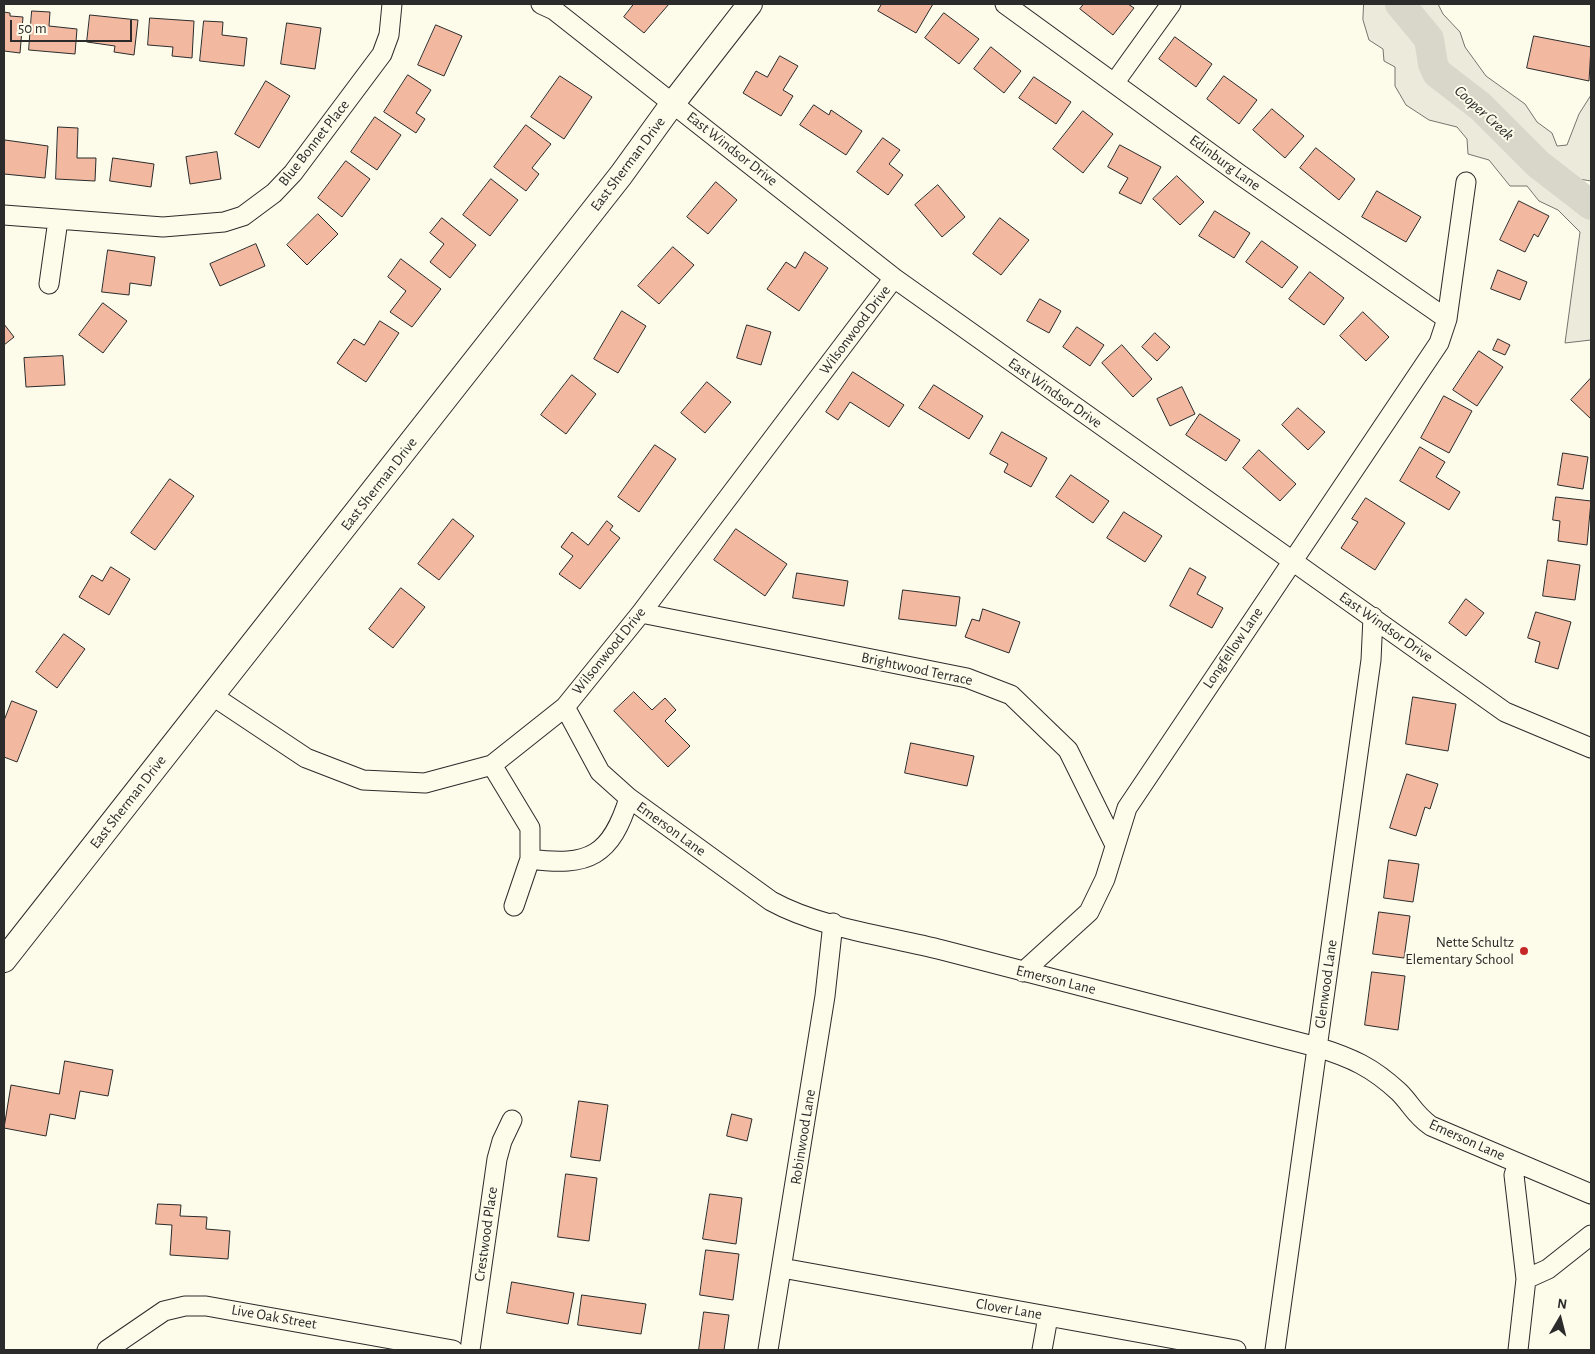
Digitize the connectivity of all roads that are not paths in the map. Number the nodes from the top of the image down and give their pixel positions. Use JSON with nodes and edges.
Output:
{"nodes":[{"id":1,"x":392,"y":4,"type":"edge"},
{"id":2,"x":541,"y":4,"type":"edge"},
{"id":3,"x":750,"y":4,"type":"edge"},
{"id":4,"x":1005,"y":4,"type":"edge"},
{"id":5,"x":1171,"y":4,"type":"edge"},
{"id":6,"x":1115,"y":82,"type":"junction"},
{"id":7,"x":673,"y":103,"type":"junction"},
{"id":8,"x":1466,"y":182,"type":"dead end"},
{"id":9,"x":4,"y":215,"type":"edge"},
{"id":10,"x":58,"y":220,"type":"junction"},
{"id":11,"x":894,"y":278,"type":"junction"},
{"id":12,"x":49,"y":284,"type":"dead end"},
{"id":13,"x":1447,"y":319,"type":"junction"},
{"id":14,"x":1291,"y":561,"type":"junction"},
{"id":15,"x":641,"y":613,"type":"junction"},
{"id":16,"x":1373,"y":617,"type":"junction"},
{"id":17,"x":213,"y":696,"type":"junction"},
{"id":18,"x":565,"y":707,"type":"junction"},
{"id":19,"x":1591,"y":748,"type":"edge"},
{"id":20,"x":492,"y":765,"type":"junction"},
{"id":21,"x":629,"y":798,"type":"junction"},
{"id":22,"x":1114,"y":845,"type":"junction"},
{"id":23,"x":530,"y":859,"type":"junction"},
{"id":24,"x":514,"y":906,"type":"dead end"},
{"id":25,"x":833,"y":923,"type":"junction"},
{"id":26,"x":4,"y":960,"type":"edge"},
{"id":27,"x":1023,"y":972,"type":"junction"},
{"id":28,"x":1317,"y":1046,"type":"junction"},
{"id":29,"x":512,"y":1120,"type":"dead end"},
{"id":30,"x":1518,"y":1162,"type":"junction"},
{"id":31,"x":1591,"y":1194,"type":"edge"},
{"id":32,"x":1591,"y":1235,"type":"edge"},
{"id":33,"x":782,"y":1268,"type":"junction"},
{"id":34,"x":1526,"y":1279,"type":"junction"},
{"id":35,"x":1048,"y":1317,"type":"junction"},
{"id":36,"x":107,"y":1350,"type":"edge"},
{"id":37,"x":453,"y":1350,"type":"edge"},
{"id":38,"x":470,"y":1350,"type":"edge"},
{"id":39,"x":768,"y":1350,"type":"edge"},
{"id":40,"x":1042,"y":1350,"type":"edge"},
{"id":41,"x":1236,"y":1350,"type":"edge"},
{"id":42,"x":1275,"y":1350,"type":"edge"},
{"id":43,"x":1518,"y":1350,"type":"edge"}],
"edges":[{"from":1,"to":10,"type":"street","name":"Blue Bonnet Place"},
{"from":2,"to":7,"type":"street","name":"East Windsor Drive"},
{"from":3,"to":7,"type":"main road","name":"East Sherman Drive"},
{"from":4,"to":6,"type":"street","name":"Edinburg Lane"},
{"from":5,"to":6,"type":"street"},
{"from":6,"to":13,"type":"street","name":"Edinburg Lane"},
{"from":7,"to":11,"type":"street","name":"East Windsor Drive"},
{"from":7,"to":17,"type":"main road","name":"East Sherman Drive"},
{"from":8,"to":13,"type":"street","name":"Longfellow Lane"},
{"from":9,"to":10,"type":"street","name":"Blue Bonnet Place"},
{"from":10,"to":12,"type":"street"},
{"from":11,"to":14,"type":"street","name":"East Windsor Drive"},
{"from":11,"to":15,"type":"street","name":"Wilsonwood Drive"},
{"from":13,"to":14,"type":"street","name":"Longfellow Lane"},
{"from":14,"to":16,"type":"street","name":"East Windsor Drive"},
{"from":14,"to":22,"type":"street","name":"Longfellow Lane"},
{"from":15,"to":18,"type":"street","name":"Wilsonwood Drive"},
{"from":15,"to":22,"type":"street","name":"Brightwood Terrace"},
{"from":16,"to":19,"type":"street","name":"East Windsor Drive"},
{"from":16,"to":28,"type":"street","name":"Glenwood Lane"},
{"from":17,"to":20,"type":"street","name":"Wilsonwood Drive"},
{"from":17,"to":26,"type":"main road","name":"East Sherman Drive"},
{"from":18,"to":20,"type":"street","name":"Wilsonwood Drive"},
{"from":18,"to":21,"type":"street","name":"Emerson Lane"},
{"from":20,"to":23,"type":"street"},
{"from":21,"to":23,"type":"street"},
{"from":21,"to":25,"type":"street","name":"Emerson Lane"},
{"from":22,"to":27,"type":"street","name":"Longfellow Lane"},
{"from":23,"to":24,"type":"street"},
{"from":25,"to":27,"type":"street","name":"Emerson Lane"},
{"from":25,"to":33,"type":"street","name":"Robinwood Lane"},
{"from":27,"to":28,"type":"street","name":"Emerson Lane"},
{"from":28,"to":30,"type":"street","name":"Emerson Lane"},
{"from":28,"to":42,"type":"street","name":"Glenwood Lane"},
{"from":29,"to":38,"type":"street","name":"Crestwood Place"},
{"from":30,"to":31,"type":"street","name":"Emerson Lane"},
{"from":30,"to":34,"type":"street"},
{"from":32,"to":34,"type":"street"},
{"from":33,"to":35,"type":"street","name":"Clover Lane"},
{"from":33,"to":39,"type":"street","name":"Robinwood Lane"},
{"from":34,"to":43,"type":"street"},
{"from":35,"to":40,"type":"street"},
{"from":35,"to":41,"type":"street","name":"Clover Lane"},
{"from":36,"to":37,"type":"street","name":"Live Oak Street"}]}
